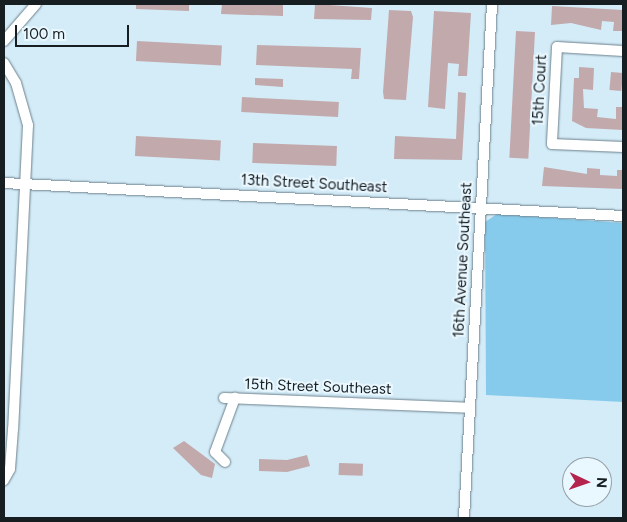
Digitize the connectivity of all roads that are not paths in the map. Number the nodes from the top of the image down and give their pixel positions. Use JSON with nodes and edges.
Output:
{"nodes":[{"id":1,"x":36,"y":4,"type":"edge"},
{"id":2,"x":492,"y":4,"type":"edge"},
{"id":3,"x":4,"y":41,"type":"edge"},
{"id":4,"x":623,"y":50,"type":"edge"},
{"id":5,"x":4,"y":63,"type":"edge"},
{"id":6,"x":623,"y":147,"type":"edge"},
{"id":7,"x":4,"y":183,"type":"edge"},
{"id":8,"x":26,"y":185,"type":"junction"},
{"id":9,"x":481,"y":207,"type":"junction"},
{"id":10,"x":623,"y":216,"type":"edge"},
{"id":11,"x":224,"y":398,"type":"dead end"},
{"id":12,"x":235,"y":398,"type":"junction"},
{"id":13,"x":470,"y":408,"type":"junction"},
{"id":14,"x":225,"y":462,"type":"dead end"},
{"id":15,"x":4,"y":480,"type":"edge"},
{"id":16,"x":464,"y":518,"type":"edge"}],
"edges":[{"from":1,"to":3,"type":"street"},
{"from":2,"to":9,"type":"street","name":"16th Avenue Southeast"},
{"from":4,"to":6,"type":"street","name":"15th Court"},
{"from":5,"to":8,"type":"street"},
{"from":7,"to":8,"type":"street","name":"13th Street Southeast"},
{"from":8,"to":9,"type":"street","name":"13th Street Southeast"},
{"from":8,"to":15,"type":"street"},
{"from":9,"to":10,"type":"street","name":"13th Street Southeast"},
{"from":9,"to":13,"type":"street","name":"16th Avenue Southeast"},
{"from":11,"to":12,"type":"street"},
{"from":12,"to":13,"type":"street","name":"15th Street Southeast"},
{"from":12,"to":14,"type":"street","name":"15th Street Southeast"},
{"from":13,"to":16,"type":"street","name":"16th Avenue Southeast"}]}
